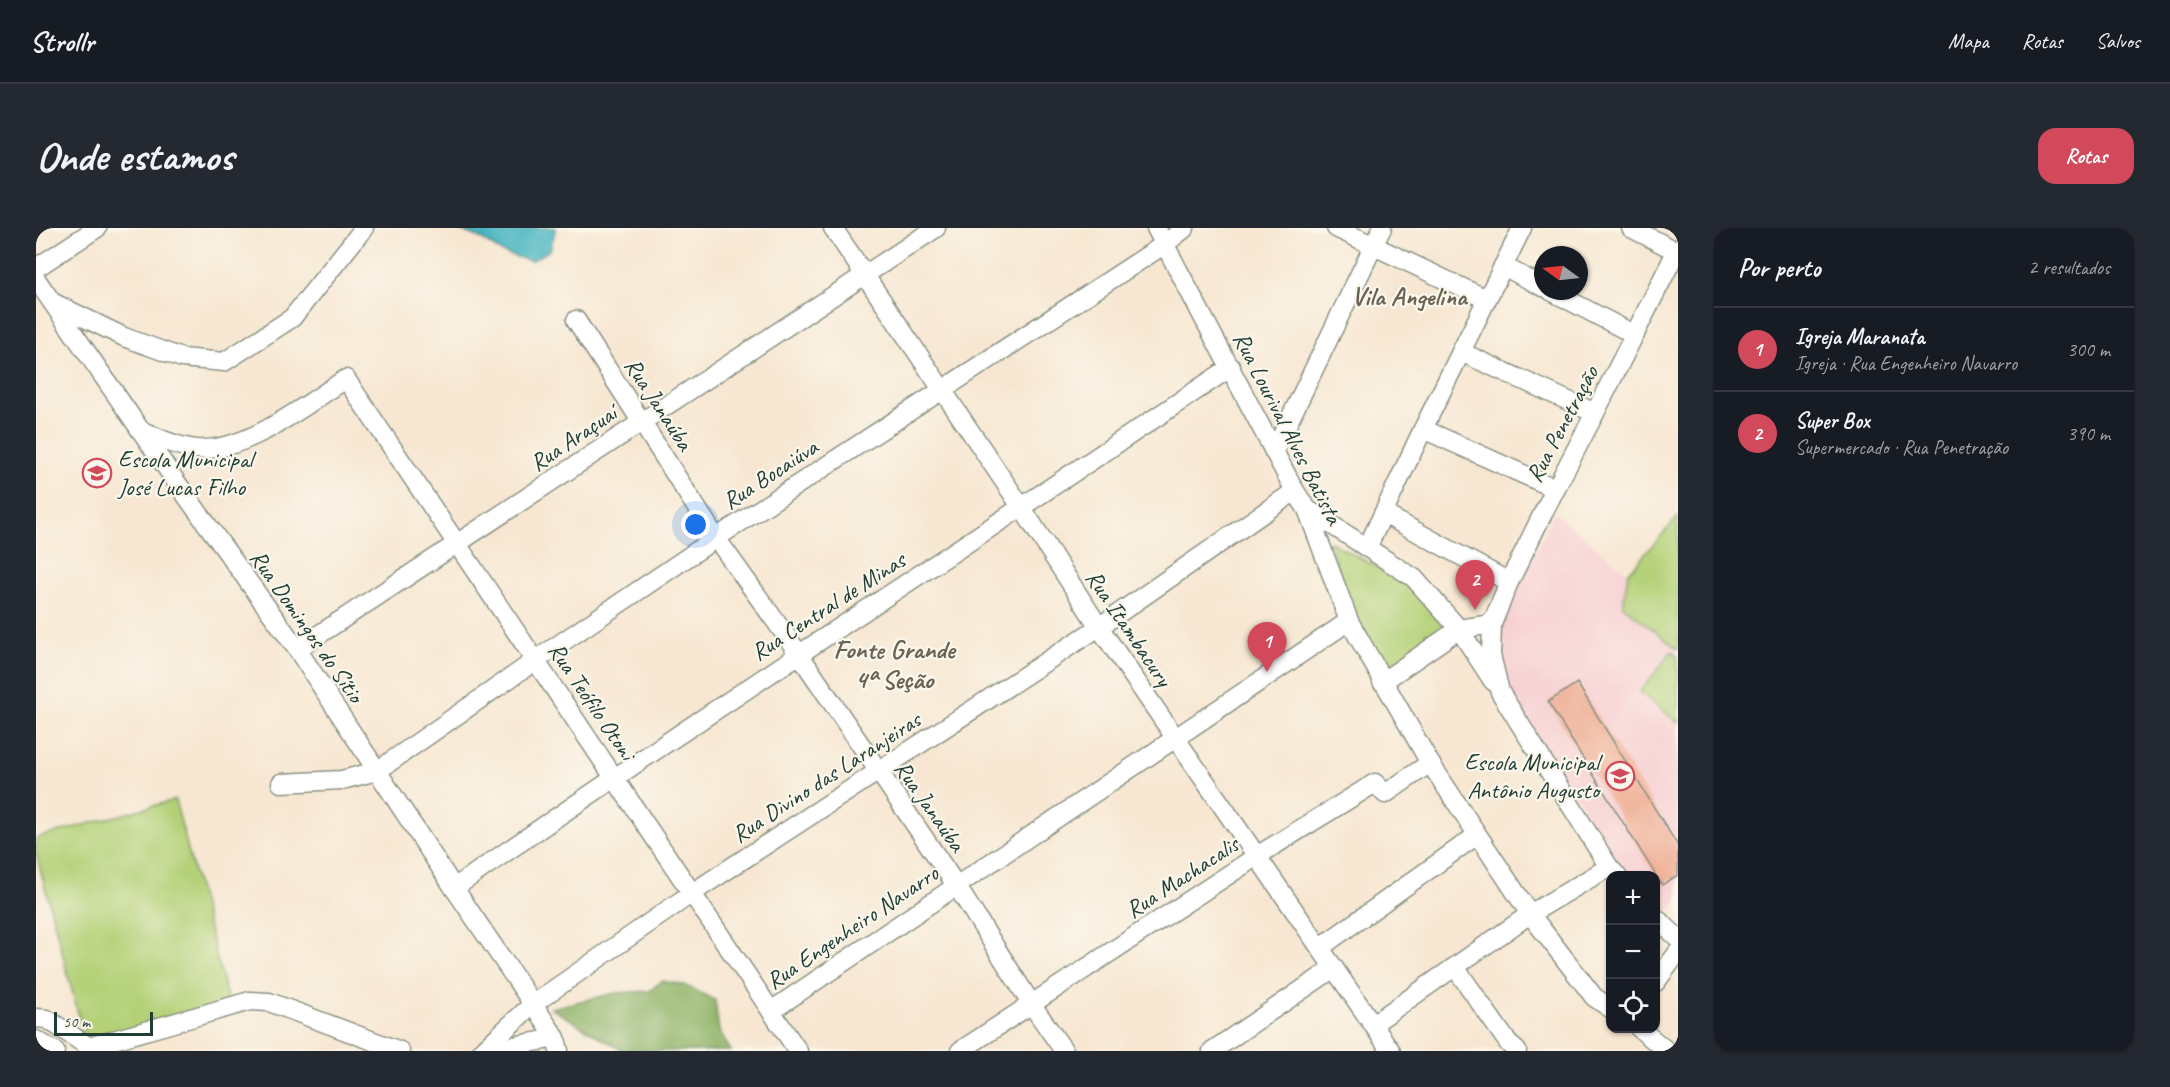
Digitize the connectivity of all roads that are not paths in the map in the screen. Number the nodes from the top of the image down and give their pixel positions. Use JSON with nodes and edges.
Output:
{"nodes":[{"id":1,"x":97,"y":228,"type":"edge"},
{"id":2,"x":364,"y":228,"type":"edge"},
{"id":3,"x":832,"y":228,"type":"edge"},
{"id":4,"x":936,"y":228,"type":"edge"},
{"id":5,"x":1156,"y":228,"type":"edge"},
{"id":6,"x":1185,"y":228,"type":"edge"},
{"id":7,"x":1336,"y":228,"type":"edge"},
{"id":8,"x":1522,"y":228,"type":"edge"},
{"id":9,"x":1630,"y":228,"type":"edge"},
{"id":10,"x":1378,"y":236,"type":"edge"},
{"id":11,"x":1165,"y":244,"type":"junction"},
{"id":12,"x":1677,"y":250,"type":"edge"},
{"id":13,"x":1503,"y":266,"type":"junction"},
{"id":14,"x":36,"y":268,"type":"edge"},
{"id":15,"x":863,"y":276,"type":"junction"},
{"id":16,"x":36,"y":279,"type":"edge"},
{"id":17,"x":1534,"y":282,"type":"edge"},
{"id":18,"x":1486,"y":299,"type":"junction"},
{"id":19,"x":1568,"y":300,"type":"edge"},
{"id":20,"x":52,"y":302,"type":"junction"},
{"id":21,"x":576,"y":320,"type":"dead end"},
{"id":22,"x":1635,"y":335,"type":"junction"},
{"id":23,"x":1461,"y":352,"type":"junction"},
{"id":24,"x":1231,"y":367,"type":"junction"},
{"id":25,"x":942,"y":390,"type":"junction"},
{"id":26,"x":1595,"y":413,"type":"junction"},
{"id":27,"x":641,"y":422,"type":"junction"},
{"id":28,"x":1423,"y":429,"type":"junction"},
{"id":29,"x":140,"y":430,"type":"junction"},
{"id":30,"x":1274,"y":452,"type":"junction"},
{"id":31,"x":1556,"y":489,"type":"junction"},
{"id":32,"x":1295,"y":491,"type":"junction"},
{"id":33,"x":1022,"y":508,"type":"junction"},
{"id":34,"x":1307,"y":509,"type":"junction"},
{"id":35,"x":1384,"y":514,"type":"junction"},
{"id":36,"x":716,"y":538,"type":"junction"},
{"id":37,"x":458,"y":544,"type":"junction"},
{"id":38,"x":1367,"y":548,"type":"junction"},
{"id":39,"x":1509,"y":582,"type":"junction"},
{"id":40,"x":1349,"y":621,"type":"junction"},
{"id":41,"x":1492,"y":624,"type":"junction"},
{"id":42,"x":1099,"y":627,"type":"junction"},
{"id":43,"x":1459,"y":629,"type":"junction"},
{"id":44,"x":297,"y":649,"type":"junction"},
{"id":45,"x":799,"y":654,"type":"junction"},
{"id":46,"x":536,"y":660,"type":"junction"},
{"id":47,"x":1382,"y":682,"type":"junction"},
{"id":48,"x":1500,"y":692,"type":"junction"},
{"id":49,"x":1175,"y":738,"type":"junction"},
{"id":50,"x":1430,"y":763,"type":"junction"},
{"id":51,"x":377,"y":771,"type":"junction"},
{"id":52,"x":877,"y":772,"type":"junction"},
{"id":53,"x":614,"y":777,"type":"junction"},
{"id":54,"x":281,"y":783,"type":"dead end"},
{"id":55,"x":1477,"y":834,"type":"junction"},
{"id":56,"x":1257,"y":856,"type":"junction"},
{"id":57,"x":1613,"y":871,"type":"edge"},
{"id":58,"x":1606,"y":875,"type":"edge"},
{"id":59,"x":956,"y":885,"type":"junction"},
{"id":60,"x":454,"y":888,"type":"junction"},
{"id":61,"x":692,"y":893,"type":"junction"},
{"id":62,"x":1530,"y":914,"type":"junction"},
{"id":63,"x":1678,"y":915,"type":"edge"},
{"id":64,"x":1667,"y":929,"type":"edge"},
{"id":65,"x":1320,"y":947,"type":"junction"},
{"id":66,"x":1678,"y":952,"type":"edge"},
{"id":67,"x":1455,"y":967,"type":"junction"},
{"id":68,"x":1334,"y":968,"type":"junction"},
{"id":69,"x":1658,"y":979,"type":"edge"},
{"id":70,"x":533,"y":1004,"type":"junction"},
{"id":71,"x":1032,"y":1005,"type":"junction"},
{"id":72,"x":1606,"y":1005,"type":"edge"},
{"id":73,"x":771,"y":1011,"type":"junction"},
{"id":74,"x":36,"y":1018,"type":"edge"},
{"id":75,"x":1373,"y":1024,"type":"junction"},
{"id":76,"x":1644,"y":1033,"type":"edge"},
{"id":77,"x":36,"y":1040,"type":"edge"},
{"id":78,"x":558,"y":1045,"type":"edge"},
{"id":79,"x":55,"y":1051,"type":"edge"},
{"id":80,"x":400,"y":1051,"type":"edge"},
{"id":81,"x":484,"y":1051,"type":"edge"},
{"id":82,"x":798,"y":1051,"type":"edge"},
{"id":83,"x":960,"y":1051,"type":"edge"},
{"id":84,"x":1064,"y":1051,"type":"edge"},
{"id":85,"x":1212,"y":1051,"type":"edge"},
{"id":86,"x":1391,"y":1051,"type":"edge"},
{"id":87,"x":1517,"y":1051,"type":"edge"},
{"id":88,"x":1667,"y":1051,"type":"edge"}],
"edges":[{"from":1,"to":14,"type":"street"},
{"from":2,"to":20,"type":"street"},
{"from":3,"to":15,"type":"street","name":"Rua Itambacury"},
{"from":4,"to":15,"type":"street","name":"Rua Araçuaí"},
{"from":5,"to":11,"type":"street","name":"Rua Lourival Alves Batista"},
{"from":6,"to":11,"type":"street","name":"Rua Bocaiúva"},
{"from":7,"to":10,"type":"street"},
{"from":8,"to":13,"type":"street"},
{"from":9,"to":12,"type":"street"},
{"from":10,"to":18,"type":"street"},
{"from":10,"to":30,"type":"street"},
{"from":11,"to":24,"type":"street","name":"Rua Lourival Alves Batista"},
{"from":11,"to":25,"type":"street","name":"Rua Bocaiúva"},
{"from":12,"to":22,"type":"street","name":"Rua Penetração"},
{"from":13,"to":17,"type":"street"},
{"from":13,"to":18,"type":"street"},
{"from":15,"to":25,"type":"street","name":"Rua Itambacury"},
{"from":15,"to":27,"type":"street","name":"Rua Araçuaí"},
{"from":16,"to":20,"type":"street","name":"Rua Domingos do Sítio"},
{"from":18,"to":23,"type":"street"},
{"from":19,"to":22,"type":"street"},
{"from":20,"to":29,"type":"street","name":"Rua Domingos do Sítio"},
{"from":21,"to":27,"type":"street","name":"Rua Janaúba"},
{"from":22,"to":26,"type":"street","name":"Rua Penetração"},
{"from":23,"to":26,"type":"street"},
{"from":23,"to":28,"type":"street"},
{"from":24,"to":30,"type":"street","name":"Rua Lourival Alves Batista"},
{"from":24,"to":33,"type":"street","name":"Rua Central de Minas"},
{"from":25,"to":33,"type":"street","name":"Rua Itambacury"},
{"from":25,"to":36,"type":"street","name":"Rua Bocaiúva"},
{"from":26,"to":31,"type":"street","name":"Rua Penetração"},
{"from":27,"to":36,"type":"street","name":"Rua Janaúba"},
{"from":27,"to":37,"type":"street","name":"Rua Araçuaí"},
{"from":28,"to":31,"type":"street"},
{"from":28,"to":35,"type":"street"},
{"from":29,"to":37,"type":"street","name":"Rua Teófilo Otoni"},
{"from":29,"to":44,"type":"street","name":"Rua Domingos do Sítio"},
{"from":30,"to":32,"type":"street","name":"Rua Lourival Alves Batista"},
{"from":31,"to":39,"type":"street","name":"Rua Penetração"},
{"from":32,"to":34,"type":"street","name":"Rua Lourival Alves Batista"},
{"from":32,"to":42,"type":"street","name":"Rua Divino das Laranjeiras"},
{"from":33,"to":42,"type":"street","name":"Rua Itambacury"},
{"from":33,"to":45,"type":"street","name":"Rua Central de Minas"},
{"from":34,"to":38,"type":"street"},
{"from":34,"to":40,"type":"street","name":"Rua Lourival Alves Batista"},
{"from":35,"to":38,"type":"street"},
{"from":35,"to":39,"type":"street"},
{"from":36,"to":45,"type":"street","name":"Rua Janaúba"},
{"from":36,"to":46,"type":"street","name":"Rua Bocaiúva"},
{"from":37,"to":44,"type":"street","name":"Rua Araçuaí"},
{"from":37,"to":46,"type":"street","name":"Rua Teófilo Otoni"},
{"from":38,"to":43,"type":"street"},
{"from":39,"to":41,"type":"street","name":"Rua Penetração"},
{"from":40,"to":47,"type":"street","name":"Rua Lourival Alves Batista"},
{"from":40,"to":49,"type":"street","name":"Rua Engenheiro Navarro"},
{"from":41,"to":43,"type":"street"},
{"from":41,"to":48,"type":"street"},
{"from":42,"to":49,"type":"street","name":"Rua Itambacury"},
{"from":42,"to":52,"type":"street","name":"Rua Divino das Laranjeiras"},
{"from":43,"to":47,"type":"street"},
{"from":43,"to":48,"type":"street"},
{"from":44,"to":51,"type":"street","name":"Rua Domingos do Sítio"},
{"from":45,"to":52,"type":"street","name":"Rua Janaúba"},
{"from":45,"to":53,"type":"street","name":"Rua Central de Minas"},
{"from":46,"to":51,"type":"street","name":"Rua Bocaiúva"},
{"from":46,"to":53,"type":"street","name":"Rua Teófilo Otoni"},
{"from":47,"to":50,"type":"street","name":"Rua Lourival Alves Batista"},
{"from":48,"to":57,"type":"street"},
{"from":49,"to":56,"type":"street","name":"Rua Itambacury"},
{"from":49,"to":59,"type":"street","name":"Rua Engenheiro Navarro"},
{"from":50,"to":55,"type":"street","name":"Rua Lourival Alves Batista"},
{"from":50,"to":56,"type":"street","name":"Rua Machacalis"},
{"from":51,"to":54,"type":"street"},
{"from":51,"to":60,"type":"street","name":"Rua Domingos do Sítio"},
{"from":52,"to":59,"type":"street","name":"Rua Janaúba"},
{"from":52,"to":61,"type":"street","name":"Rua Divino das Laranjeiras"},
{"from":53,"to":60,"type":"street","name":"Rua Central de Minas"},
{"from":53,"to":61,"type":"street","name":"Rua Teófilo Otoni"},
{"from":55,"to":62,"type":"street","name":"Rua Lourival Alves Batista"},
{"from":55,"to":65,"type":"street"},
{"from":56,"to":65,"type":"street","name":"Rua Itambacury"},
{"from":56,"to":71,"type":"street","name":"Rua Machacalis"},
{"from":58,"to":62,"type":"street"},
{"from":59,"to":71,"type":"street","name":"Rua Janaúba"},
{"from":59,"to":73,"type":"street","name":"Rua Engenheiro Navarro"},
{"from":60,"to":70,"type":"street","name":"Rua Domingos do Sítio"},
{"from":61,"to":70,"type":"street","name":"Rua Divino das Laranjeiras"},
{"from":61,"to":73,"type":"street","name":"Rua Teófilo Otoni"},
{"from":62,"to":67,"type":"street"},
{"from":62,"to":72,"type":"street","name":"Rua Lourival Alves Batista"},
{"from":63,"to":64,"type":"street"},
{"from":65,"to":68,"type":"street","name":"Rua Itambacury"},
{"from":66,"to":69,"type":"street"},
{"from":67,"to":75,"type":"street"},
{"from":67,"to":87,"type":"street"},
{"from":68,"to":75,"type":"street","name":"Rua Itambacury"},
{"from":68,"to":85,"type":"street"},
{"from":70,"to":78,"type":"street","name":"Rua Domingos do Sítio"},
{"from":70,"to":81,"type":"street","name":"Rua Divino das Laranjeiras"},
{"from":71,"to":83,"type":"street","name":"Rua Machacalis"},
{"from":71,"to":84,"type":"street","name":"Rua Janaúba"},
{"from":73,"to":82,"type":"street","name":"Rua Teófilo Otoni"},
{"from":74,"to":80,"type":"street"},
{"from":75,"to":86,"type":"street","name":"Rua Itambacury"},
{"from":76,"to":88,"type":"street"},
{"from":77,"to":79,"type":"street"},
{"from":78,"to":81,"type":"street"}]}
